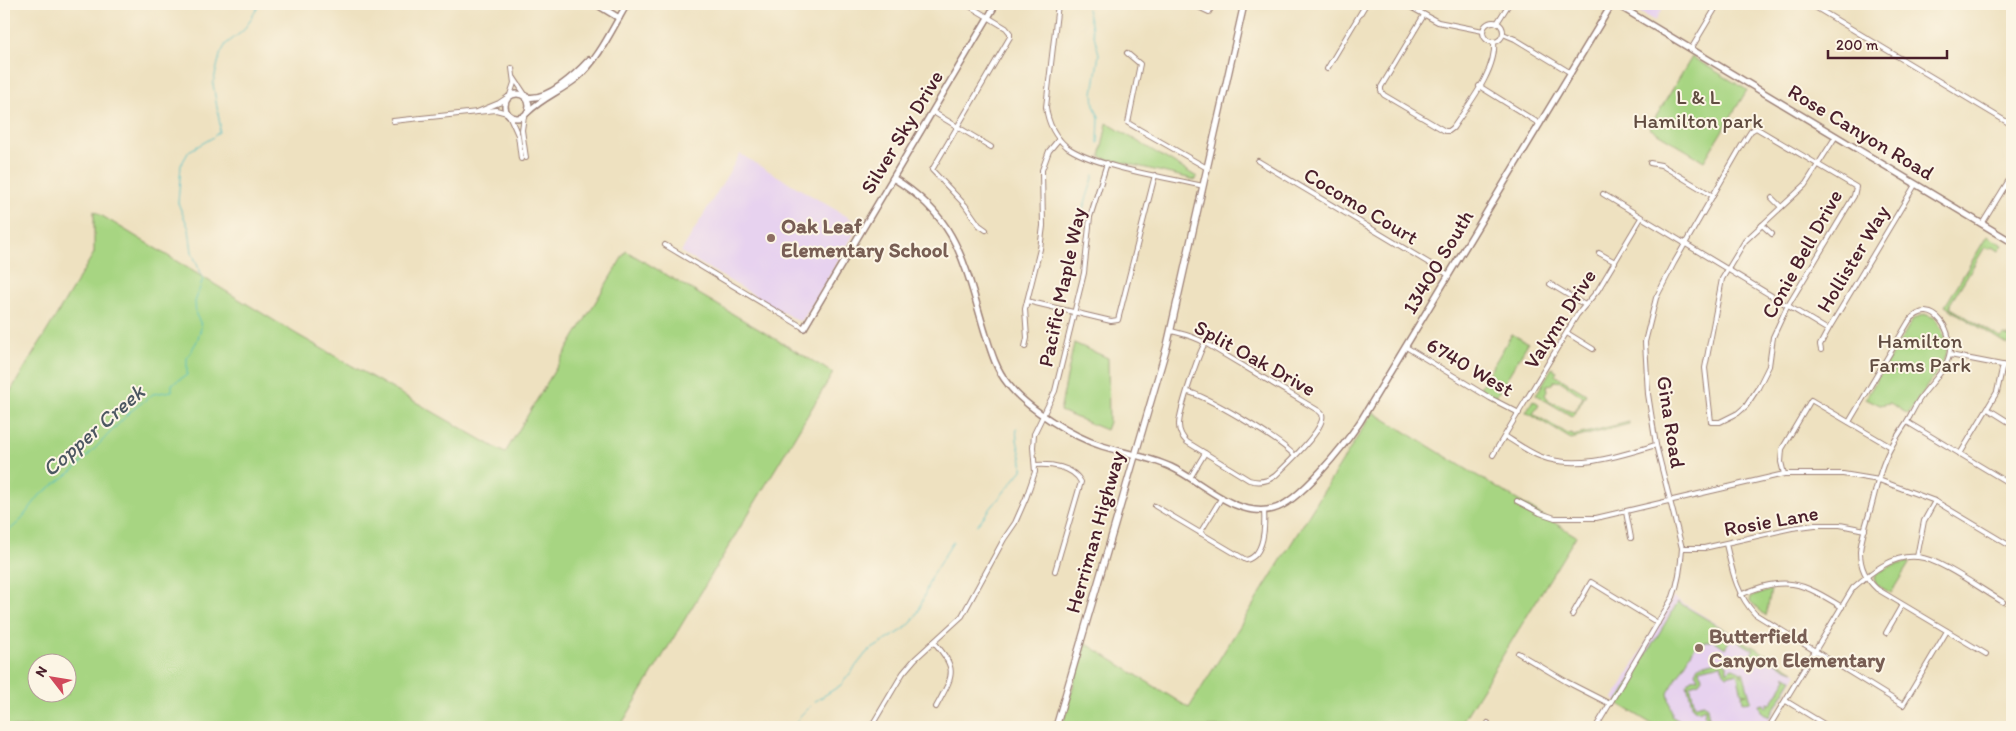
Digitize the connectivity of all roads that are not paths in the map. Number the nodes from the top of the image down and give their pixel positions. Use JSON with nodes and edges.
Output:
{"nodes":[{"id":1,"x":596,"y":4,"type":"edge"},
{"id":2,"x":627,"y":4,"type":"edge"},
{"id":3,"x":966,"y":4,"type":"edge"},
{"id":4,"x":996,"y":4,"type":"edge"},
{"id":5,"x":1058,"y":4,"type":"edge"},
{"id":6,"x":1192,"y":4,"type":"edge"},
{"id":7,"x":1213,"y":4,"type":"edge"},
{"id":8,"x":1244,"y":4,"type":"edge"},
{"id":9,"x":1366,"y":4,"type":"edge"},
{"id":10,"x":1404,"y":4,"type":"edge"},
{"id":11,"x":1509,"y":4,"type":"edge"},
{"id":12,"x":1614,"y":4,"type":"edge"},
{"id":13,"x":1718,"y":4,"type":"edge"},
{"id":14,"x":1810,"y":4,"type":"edge"},
{"id":15,"x":1424,"y":15,"type":"junction"},
{"id":16,"x":619,"y":18,"type":"junction"},
{"id":17,"x":989,"y":18,"type":"junction"},
{"id":18,"x":1497,"y":23,"type":"junction"},
{"id":19,"x":1483,"y":31,"type":"junction"},
{"id":20,"x":1503,"y":34,"type":"junction"},
{"id":21,"x":1494,"y":42,"type":"junction"},
{"id":22,"x":602,"y":44,"type":"junction"},
{"id":23,"x":1691,"y":49,"type":"junction"},
{"id":24,"x":1127,"y":54,"type":"dead end"},
{"id":25,"x":512,"y":68,"type":"dead end"},
{"id":26,"x":1327,"y":69,"type":"dead end"},
{"id":27,"x":1571,"y":73,"type":"junction"},
{"id":28,"x":514,"y":78,"type":"junction"},
{"id":29,"x":1479,"y":86,"type":"junction"},
{"id":30,"x":509,"y":96,"type":"junction"},
{"id":31,"x":526,"y":97,"type":"junction"},
{"id":32,"x":477,"y":112,"type":"junction"},
{"id":33,"x":933,"y":112,"type":"junction"},
{"id":34,"x":508,"y":114,"type":"junction"},
{"id":35,"x":526,"y":114,"type":"junction"},
{"id":36,"x":393,"y":121,"type":"dead end"},
{"id":37,"x":1540,"y":124,"type":"junction"},
{"id":38,"x":957,"y":126,"type":"junction"},
{"id":39,"x":2012,"y":126,"type":"edge"},
{"id":40,"x":1756,"y":128,"type":"joint"},
{"id":41,"x":1836,"y":136,"type":"junction"},
{"id":42,"x":1059,"y":139,"type":"junction"},
{"id":43,"x":991,"y":147,"type":"dead end"},
{"id":44,"x":526,"y":158,"type":"dead end"},
{"id":45,"x":521,"y":159,"type":"dead end"},
{"id":46,"x":1258,"y":161,"type":"dead end"},
{"id":47,"x":1650,"y":163,"type":"dead end"},
{"id":48,"x":1108,"y":164,"type":"junction"},
{"id":49,"x":1817,"y":166,"type":"junction"},
{"id":50,"x":1207,"y":168,"type":"junction"},
{"id":51,"x":1155,"y":175,"type":"junction"},
{"id":52,"x":2012,"y":175,"type":"edge"},
{"id":53,"x":893,"y":178,"type":"junction"},
{"id":54,"x":1916,"y":185,"type":"junction"},
{"id":55,"x":1203,"y":186,"type":"junction"},
{"id":56,"x":1603,"y":194,"type":"dead end"},
{"id":57,"x":1713,"y":196,"type":"junction"},
{"id":58,"x":1772,"y":198,"type":"dead end"},
{"id":59,"x":1781,"y":207,"type":"junction"},
{"id":60,"x":1641,"y":218,"type":"junction"},
{"id":61,"x":1982,"y":224,"type":"junction"},
{"id":62,"x":1762,"y":225,"type":"junction"},
{"id":63,"x":986,"y":230,"type":"dead end"},
{"id":64,"x":1772,"y":234,"type":"dead end"},
{"id":65,"x":2012,"y":242,"type":"edge"},
{"id":66,"x":1685,"y":244,"type":"junction"},
{"id":67,"x":665,"y":245,"type":"dead end"},
{"id":68,"x":1599,"y":253,"type":"dead end"},
{"id":69,"x":1615,"y":262,"type":"junction"},
{"id":70,"x":1727,"y":269,"type":"junction"},
{"id":71,"x":1449,"y":275,"type":"junction"},
{"id":72,"x":1550,"y":284,"type":"dead end"},
{"id":73,"x":1027,"y":301,"type":"junction"},
{"id":74,"x":1585,"y":305,"type":"junction"},
{"id":75,"x":1788,"y":306,"type":"junction"},
{"id":76,"x":1074,"y":312,"type":"junction"},
{"id":77,"x":804,"y":328,"type":"joint"},
{"id":78,"x":1828,"y":330,"type":"junction"},
{"id":79,"x":1171,"y":331,"type":"junction"},
{"id":80,"x":1566,"y":333,"type":"junction"},
{"id":81,"x":1205,"y":343,"type":"junction"},
{"id":82,"x":1025,"y":347,"type":"dead end"},
{"id":83,"x":1406,"y":347,"type":"junction"},
{"id":84,"x":1593,"y":349,"type":"dead end"},
{"id":85,"x":1821,"y":350,"type":"dead end"},
{"id":86,"x":1950,"y":355,"type":"junction"},
{"id":87,"x":2003,"y":365,"type":"junction"},
{"id":88,"x":2012,"y":366,"type":"edge"},
{"id":89,"x":1188,"y":392,"type":"junction"},
{"id":90,"x":1988,"y":409,"type":"junction"},
{"id":91,"x":1519,"y":412,"type":"junction"},
{"id":92,"x":1044,"y":415,"type":"junction"},
{"id":93,"x":1849,"y":422,"type":"junction"},
{"id":94,"x":1907,"y":422,"type":"junction"},
{"id":95,"x":2012,"y":424,"type":"edge"},
{"id":96,"x":1505,"y":436,"type":"junction"},
{"id":97,"x":1656,"y":445,"type":"junction"},
{"id":98,"x":1891,"y":447,"type":"junction"},
{"id":99,"x":1205,"y":453,"type":"junction"},
{"id":100,"x":1960,"y":454,"type":"junction"},
{"id":101,"x":1134,"y":455,"type":"junction"},
{"id":102,"x":1493,"y":455,"type":"dead end"},
{"id":103,"x":1294,"y":456,"type":"junction"},
{"id":104,"x":1035,"y":465,"type":"junction"},
{"id":105,"x":1784,"y":474,"type":"junction"},
{"id":106,"x":1190,"y":478,"type":"junction"},
{"id":107,"x":1879,"y":480,"type":"junction"},
{"id":108,"x":2012,"y":485,"type":"edge"},
{"id":109,"x":1222,"y":497,"type":"junction"},
{"id":110,"x":1517,"y":501,"type":"dead end"},
{"id":111,"x":1671,"y":501,"type":"junction"},
{"id":112,"x":1935,"y":501,"type":"junction"},
{"id":113,"x":1155,"y":506,"type":"dead end"},
{"id":114,"x":1264,"y":510,"type":"junction"},
{"id":115,"x":1626,"y":512,"type":"junction"},
{"id":116,"x":1865,"y":530,"type":"junction"},
{"id":117,"x":1200,"y":533,"type":"junction"},
{"id":118,"x":1631,"y":538,"type":"dead end"},
{"id":119,"x":1726,"y":544,"type":"junction"},
{"id":120,"x":2012,"y":547,"type":"edge"},
{"id":121,"x":1682,"y":548,"type":"junction"},
{"id":122,"x":1917,"y":556,"type":"junction"},
{"id":123,"x":1055,"y":571,"type":"dead end"},
{"id":124,"x":1866,"y":576,"type":"junction"},
{"id":125,"x":1740,"y":595,"type":"junction"},
{"id":126,"x":2003,"y":602,"type":"dead end"},
{"id":127,"x":1902,"y":605,"type":"junction"},
{"id":128,"x":1842,"y":607,"type":"junction"},
{"id":129,"x":1572,"y":615,"type":"dead end"},
{"id":130,"x":1658,"y":623,"type":"junction"},
{"id":131,"x":1947,"y":631,"type":"junction"},
{"id":132,"x":1886,"y":633,"type":"dead end"},
{"id":133,"x":934,"y":642,"type":"junction"},
{"id":134,"x":1815,"y":651,"type":"junction"},
{"id":135,"x":1518,"y":653,"type":"dead end"},
{"id":136,"x":1986,"y":654,"type":"dead end"},
{"id":137,"x":1786,"y":701,"type":"junction"},
{"id":138,"x":1610,"y":704,"type":"junction"},
{"id":139,"x":936,"y":707,"type":"dead end"},
{"id":140,"x":871,"y":727,"type":"edge"},
{"id":141,"x":1056,"y":727,"type":"edge"},
{"id":142,"x":1596,"y":727,"type":"edge"},
{"id":143,"x":1769,"y":727,"type":"edge"},
{"id":144,"x":1829,"y":727,"type":"edge"}],
"edges":[{"from":1,"to":16,"type":"street"},
{"from":2,"to":16,"type":"street"},
{"from":3,"to":17,"type":"street"},
{"from":4,"to":17,"type":"street","name":"Silver Sky Drive"},
{"from":5,"to":42,"type":"street"},
{"from":6,"to":7,"type":"street"},
{"from":8,"to":50,"type":"main road"},
{"from":9,"to":26,"type":"street"},
{"from":10,"to":15,"type":"street"},
{"from":11,"to":18,"type":"street"},
{"from":12,"to":23,"type":"street","name":"Rose Canyon Road"},
{"from":12,"to":27,"type":"street","name":"13400 South"},
{"from":13,"to":23,"type":"street"},
{"from":14,"to":39,"type":"street"},
{"from":15,"to":19,"type":"street"},
{"from":15,"to":29,"type":"street"},
{"from":16,"to":22,"type":"street"},
{"from":17,"to":33,"type":"street","name":"Silver Sky Drive"},
{"from":17,"to":38,"type":"street"},
{"from":18,"to":19,"type":"street"},
{"from":18,"to":20,"type":"street"},
{"from":19,"to":21,"type":"street"},
{"from":20,"to":21,"type":"street"},
{"from":20,"to":27,"type":"street"},
{"from":21,"to":29,"type":"street"},
{"from":22,"to":31,"type":"street"},
{"from":22,"to":35,"type":"street"},
{"from":23,"to":41,"type":"street","name":"Rose Canyon Road"},
{"from":24,"to":50,"type":"street"},
{"from":25,"to":28,"type":"street"},
{"from":27,"to":37,"type":"street","name":"13400 South"},
{"from":28,"to":30,"type":"street"},
{"from":28,"to":31,"type":"street"},
{"from":29,"to":37,"type":"street"},
{"from":30,"to":31,"type":"street"},
{"from":30,"to":32,"type":"street"},
{"from":30,"to":34,"type":"street"},
{"from":31,"to":35,"type":"street"},
{"from":32,"to":34,"type":"street"},
{"from":32,"to":36,"type":"street"},
{"from":33,"to":38,"type":"street"},
{"from":33,"to":53,"type":"street","name":"Silver Sky Drive"},
{"from":34,"to":35,"type":"street"},
{"from":34,"to":45,"type":"street"},
{"from":35,"to":44,"type":"street"},
{"from":37,"to":71,"type":"street","name":"13400 South"},
{"from":38,"to":43,"type":"street"},
{"from":38,"to":63,"type":"street"},
{"from":40,"to":49,"type":"street","name":"Conie Bell Drive"},
{"from":40,"to":57,"type":"street","name":"Gina Road"},
{"from":41,"to":49,"type":"street"},
{"from":41,"to":54,"type":"street","name":"Rose Canyon Road"},
{"from":42,"to":48,"type":"street"},
{"from":42,"to":73,"type":"street"},
{"from":46,"to":71,"type":"street","name":"Cocomo Court"},
{"from":47,"to":57,"type":"street"},
{"from":48,"to":51,"type":"street"},
{"from":48,"to":76,"type":"street","name":"Pacific Maple Way"},
{"from":49,"to":59,"type":"street"},
{"from":49,"to":75,"type":"street","name":"Conie Bell Drive"},
{"from":50,"to":55,"type":"main road","name":"Herriman Highway"},
{"from":51,"to":55,"type":"street"},
{"from":51,"to":76,"type":"street"},
{"from":52,"to":61,"type":"street"},
{"from":53,"to":77,"type":"street","name":"Silver Sky Drive"},
{"from":53,"to":92,"type":"street"},
{"from":54,"to":61,"type":"street","name":"Rose Canyon Road"},
{"from":54,"to":78,"type":"street","name":"Hollister Way"},
{"from":55,"to":79,"type":"main road","name":"Herriman Highway"},
{"from":56,"to":60,"type":"street"},
{"from":57,"to":66,"type":"street","name":"Gina Road"},
{"from":58,"to":59,"type":"street"},
{"from":59,"to":62,"type":"street"},
{"from":60,"to":66,"type":"street"},
{"from":60,"to":69,"type":"street","name":"Valynn Drive"},
{"from":61,"to":65,"type":"street","name":"Rose Canyon Road"},
{"from":62,"to":64,"type":"street"},
{"from":62,"to":70,"type":"street"},
{"from":66,"to":70,"type":"street"},
{"from":66,"to":97,"type":"street","name":"Gina Road"},
{"from":67,"to":77,"type":"street"},
{"from":68,"to":69,"type":"street"},
{"from":69,"to":74,"type":"street","name":"Valynn Drive"},
{"from":70,"to":75,"type":"street"},
{"from":70,"to":75,"type":"street","name":"Conie Bell Drive"},
{"from":71,"to":83,"type":"street","name":"13400 South"},
{"from":72,"to":74,"type":"street"},
{"from":73,"to":76,"type":"street"},
{"from":73,"to":82,"type":"street"},
{"from":74,"to":80,"type":"street","name":"Valynn Drive"},
{"from":75,"to":78,"type":"street"},
{"from":76,"to":92,"type":"street","name":"Pacific Maple Way"},
{"from":78,"to":85,"type":"street","name":"Hollister Way"},
{"from":79,"to":81,"type":"street","name":"Split Oak Drive"},
{"from":79,"to":101,"type":"main road","name":"Herriman Highway"},
{"from":80,"to":84,"type":"street"},
{"from":80,"to":91,"type":"street","name":"Valynn Drive"},
{"from":81,"to":89,"type":"street"},
{"from":81,"to":103,"type":"street","name":"Split Oak Drive"},
{"from":83,"to":91,"type":"street","name":"6740 West"},
{"from":83,"to":114,"type":"street","name":"13400 South"},
{"from":86,"to":87,"type":"street"},
{"from":86,"to":93,"type":"street"},
{"from":86,"to":94,"type":"street"},
{"from":87,"to":88,"type":"street"},
{"from":87,"to":90,"type":"street"},
{"from":89,"to":99,"type":"street"},
{"from":89,"to":103,"type":"street"},
{"from":90,"to":95,"type":"street"},
{"from":90,"to":100,"type":"street"},
{"from":91,"to":96,"type":"street","name":"Valynn Drive"},
{"from":92,"to":101,"type":"street"},
{"from":92,"to":104,"type":"street","name":"Pacific Maple Way"},
{"from":93,"to":98,"type":"street"},
{"from":93,"to":105,"type":"street"},
{"from":94,"to":98,"type":"street"},
{"from":94,"to":100,"type":"street"},
{"from":96,"to":97,"type":"street"},
{"from":96,"to":102,"type":"street","name":"Valynn Drive"},
{"from":97,"to":111,"type":"street","name":"Gina Road"},
{"from":98,"to":107,"type":"street"},
{"from":99,"to":103,"type":"street"},
{"from":99,"to":106,"type":"street"},
{"from":100,"to":108,"type":"street"},
{"from":101,"to":106,"type":"street"},
{"from":101,"to":141,"type":"main road","name":"Herriman Highway"},
{"from":104,"to":123,"type":"street"},
{"from":104,"to":133,"type":"street","name":"Pacific Maple Way"},
{"from":105,"to":107,"type":"street"},
{"from":105,"to":111,"type":"street"},
{"from":106,"to":109,"type":"street"},
{"from":107,"to":112,"type":"street"},
{"from":107,"to":116,"type":"street"},
{"from":109,"to":114,"type":"street"},
{"from":109,"to":117,"type":"street"},
{"from":110,"to":115,"type":"street"},
{"from":111,"to":115,"type":"street"},
{"from":111,"to":121,"type":"street","name":"Gina Road"},
{"from":112,"to":120,"type":"street"},
{"from":112,"to":122,"type":"street"},
{"from":113,"to":117,"type":"street"},
{"from":114,"to":117,"type":"street"},
{"from":115,"to":118,"type":"street"},
{"from":116,"to":119,"type":"street","name":"Rosie Lane"},
{"from":116,"to":124,"type":"street"},
{"from":119,"to":121,"type":"street","name":"Rosie Lane"},
{"from":119,"to":125,"type":"street"},
{"from":121,"to":130,"type":"street","name":"Gina Road"},
{"from":122,"to":124,"type":"street"},
{"from":122,"to":126,"type":"street"},
{"from":124,"to":127,"type":"street"},
{"from":124,"to":128,"type":"street"},
{"from":125,"to":128,"type":"street"},
{"from":125,"to":134,"type":"street"},
{"from":127,"to":131,"type":"street"},
{"from":127,"to":132,"type":"street"},
{"from":128,"to":134,"type":"street"},
{"from":129,"to":130,"type":"street"},
{"from":130,"to":138,"type":"street","name":"Gina Road"},
{"from":131,"to":134,"type":"street"},
{"from":131,"to":136,"type":"street"},
{"from":133,"to":139,"type":"street"},
{"from":133,"to":140,"type":"street","name":"Pacific Maple Way"},
{"from":134,"to":137,"type":"street"},
{"from":135,"to":138,"type":"street"},
{"from":137,"to":143,"type":"street"},
{"from":137,"to":144,"type":"street"},
{"from":138,"to":142,"type":"street","name":"Gina Road"}]}
